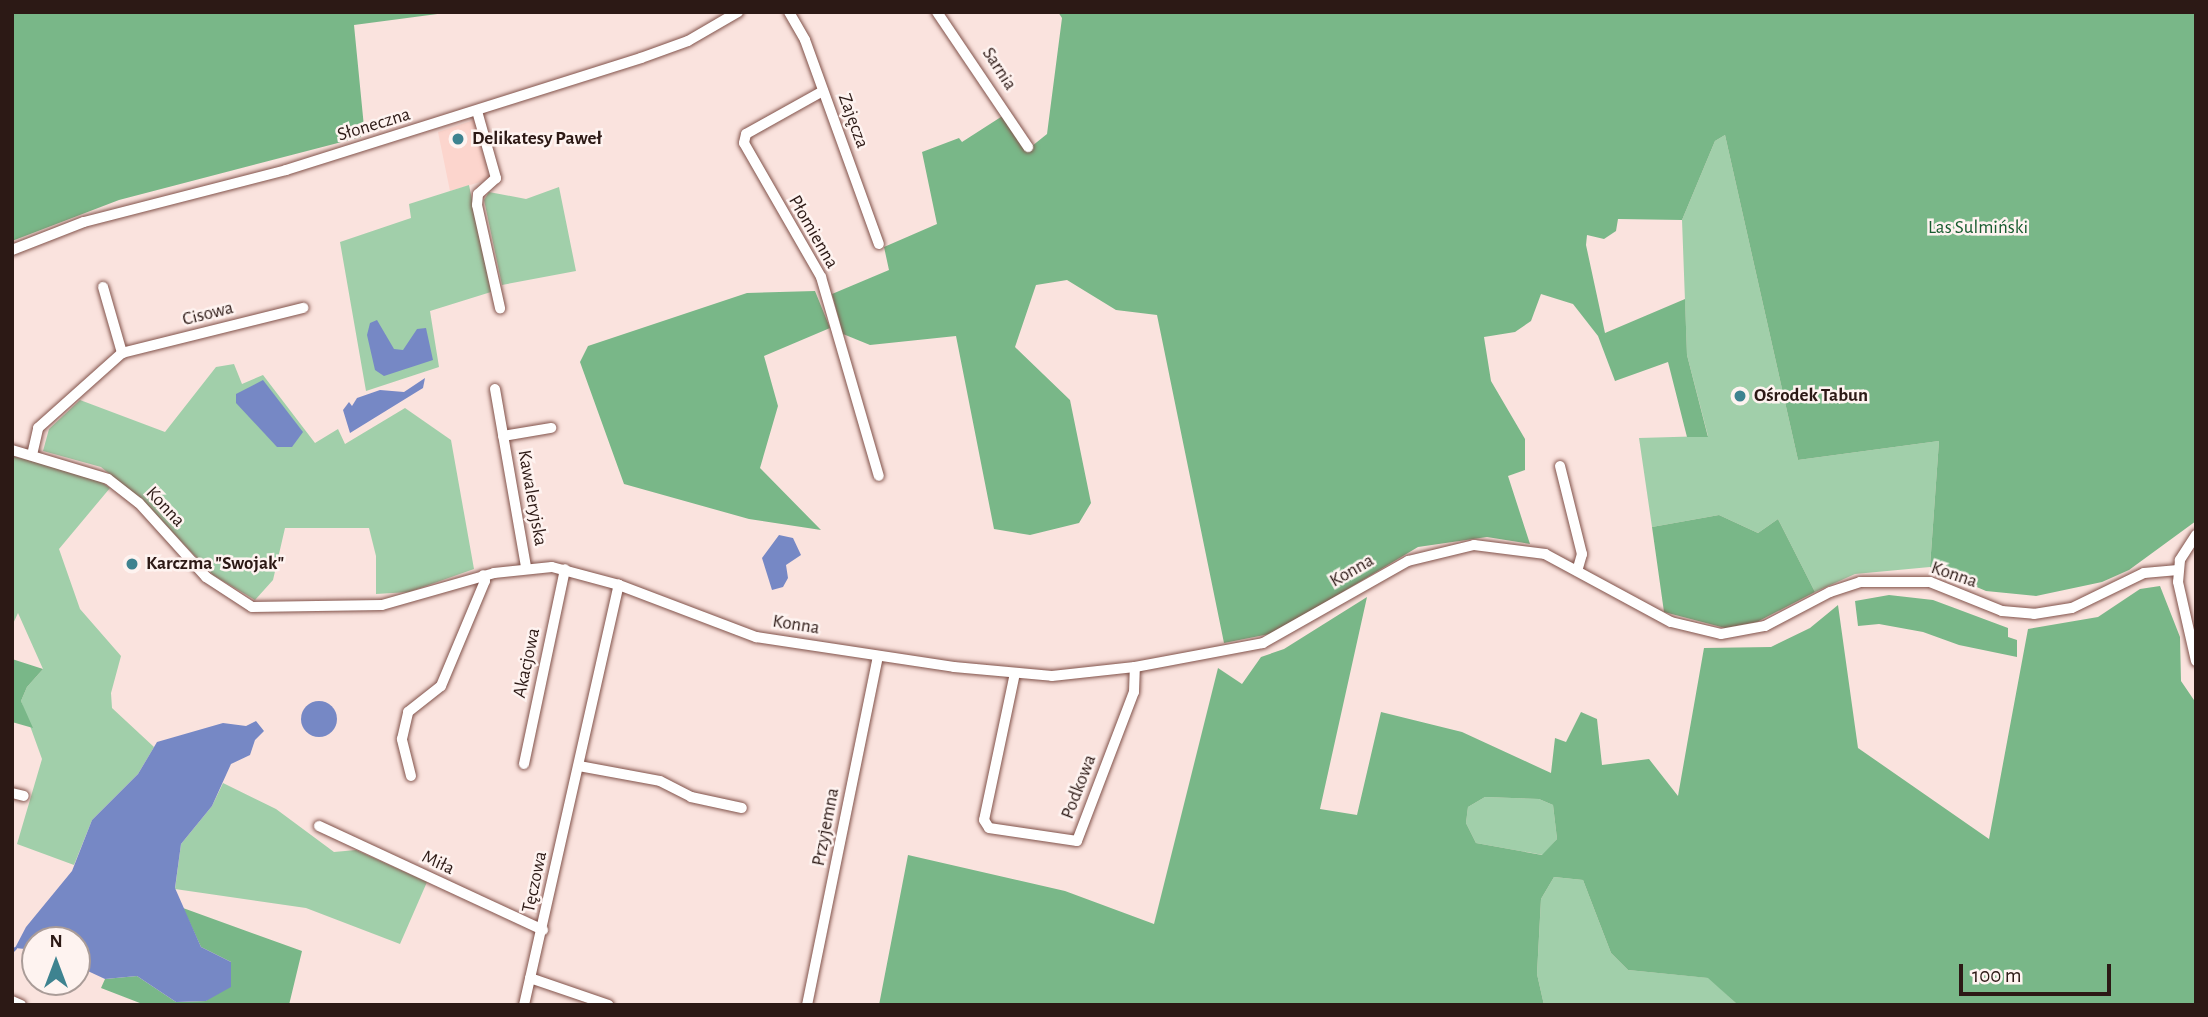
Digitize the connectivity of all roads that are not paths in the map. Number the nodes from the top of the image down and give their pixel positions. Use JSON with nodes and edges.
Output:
{"nodes":[{"id":1,"x":738,"y":12,"type":"edge"},
{"id":2,"x":789,"y":12,"type":"edge"},
{"id":3,"x":937,"y":12,"type":"edge"},
{"id":4,"x":823,"y":91,"type":"junction"},
{"id":5,"x":477,"y":111,"type":"junction"},
{"id":6,"x":1028,"y":146,"type":"dead end"},
{"id":7,"x":879,"y":244,"type":"dead end"},
{"id":8,"x":12,"y":250,"type":"edge"},
{"id":9,"x":103,"y":287,"type":"dead end"},
{"id":10,"x":303,"y":308,"type":"dead end"},
{"id":11,"x":500,"y":308,"type":"dead end"},
{"id":12,"x":122,"y":353,"type":"junction"},
{"id":13,"x":495,"y":389,"type":"dead end"},
{"id":14,"x":551,"y":428,"type":"dead end"},
{"id":15,"x":503,"y":436,"type":"junction"},
{"id":16,"x":12,"y":450,"type":"edge"},
{"id":17,"x":32,"y":455,"type":"junction"},
{"id":18,"x":1560,"y":466,"type":"dead end"},
{"id":19,"x":879,"y":476,"type":"dead end"},
{"id":20,"x":2196,"y":536,"type":"edge"},
{"id":21,"x":526,"y":567,"type":"junction"},
{"id":22,"x":1578,"y":568,"type":"junction"},
{"id":23,"x":565,"y":569,"type":"junction"},
{"id":24,"x":2178,"y":570,"type":"junction"},
{"id":25,"x":483,"y":575,"type":"junction"},
{"id":26,"x":619,"y":585,"type":"junction"},
{"id":27,"x":878,"y":656,"type":"junction"},
{"id":28,"x":2196,"y":661,"type":"edge"},
{"id":29,"x":1135,"y":667,"type":"junction"},
{"id":30,"x":1014,"y":673,"type":"junction"},
{"id":31,"x":524,"y":764,"type":"dead end"},
{"id":32,"x":579,"y":766,"type":"junction"},
{"id":33,"x":411,"y":776,"type":"dead end"},
{"id":34,"x":742,"y":808,"type":"dead end"},
{"id":35,"x":319,"y":826,"type":"dead end"},
{"id":36,"x":543,"y":930,"type":"junction"},
{"id":37,"x":530,"y":978,"type":"junction"},
{"id":38,"x":12,"y":1001,"type":"edge"},
{"id":39,"x":21,"y":1005,"type":"edge"},
{"id":40,"x":524,"y":1005,"type":"edge"},
{"id":41,"x":609,"y":1005,"type":"edge"},
{"id":42,"x":807,"y":1005,"type":"edge"}],
"edges":[{"from":1,"to":5,"type":"street","name":"Słoneczna"},
{"from":2,"to":4,"type":"street","name":"Zajęcza"},
{"from":3,"to":6,"type":"street","name":"Sarnia"},
{"from":4,"to":7,"type":"street","name":"Zajęcza"},
{"from":4,"to":19,"type":"street","name":"Płomienna"},
{"from":5,"to":8,"type":"street","name":"Słoneczna"},
{"from":5,"to":11,"type":"street"},
{"from":9,"to":12,"type":"street"},
{"from":10,"to":12,"type":"street","name":"Cisowa"},
{"from":12,"to":17,"type":"street","name":"Cisowa"},
{"from":13,"to":15,"type":"street","name":"Kawaleryjska"},
{"from":14,"to":15,"type":"street","name":"Kawaleryjska"},
{"from":15,"to":21,"type":"street","name":"Kawaleryjska"},
{"from":16,"to":17,"type":"street","name":"Konna"},
{"from":17,"to":25,"type":"street","name":"Konna"},
{"from":18,"to":22,"type":"street"},
{"from":20,"to":24,"type":"street"},
{"from":21,"to":23,"type":"street","name":"Konna"},
{"from":21,"to":25,"type":"street","name":"Konna"},
{"from":22,"to":24,"type":"street","name":"Konna"},
{"from":22,"to":29,"type":"street","name":"Konna"},
{"from":23,"to":26,"type":"street","name":"Konna"},
{"from":23,"to":31,"type":"street","name":"Akacjowa"},
{"from":24,"to":28,"type":"street"},
{"from":25,"to":33,"type":"street"},
{"from":26,"to":27,"type":"street","name":"Konna"},
{"from":26,"to":32,"type":"street","name":"Tęczowa"},
{"from":27,"to":30,"type":"street","name":"Konna"},
{"from":27,"to":42,"type":"street","name":"Przyjemna"},
{"from":29,"to":30,"type":"street","name":"Konna"},
{"from":29,"to":30,"type":"street","name":"Podkowa"},
{"from":32,"to":34,"type":"street"},
{"from":32,"to":36,"type":"street","name":"Tęczowa"},
{"from":35,"to":36,"type":"street","name":"Miła"},
{"from":36,"to":37,"type":"street","name":"Tęczowa"},
{"from":37,"to":40,"type":"street","name":"Tęczowa"},
{"from":37,"to":41,"type":"street"},
{"from":38,"to":39,"type":"street"}]}
